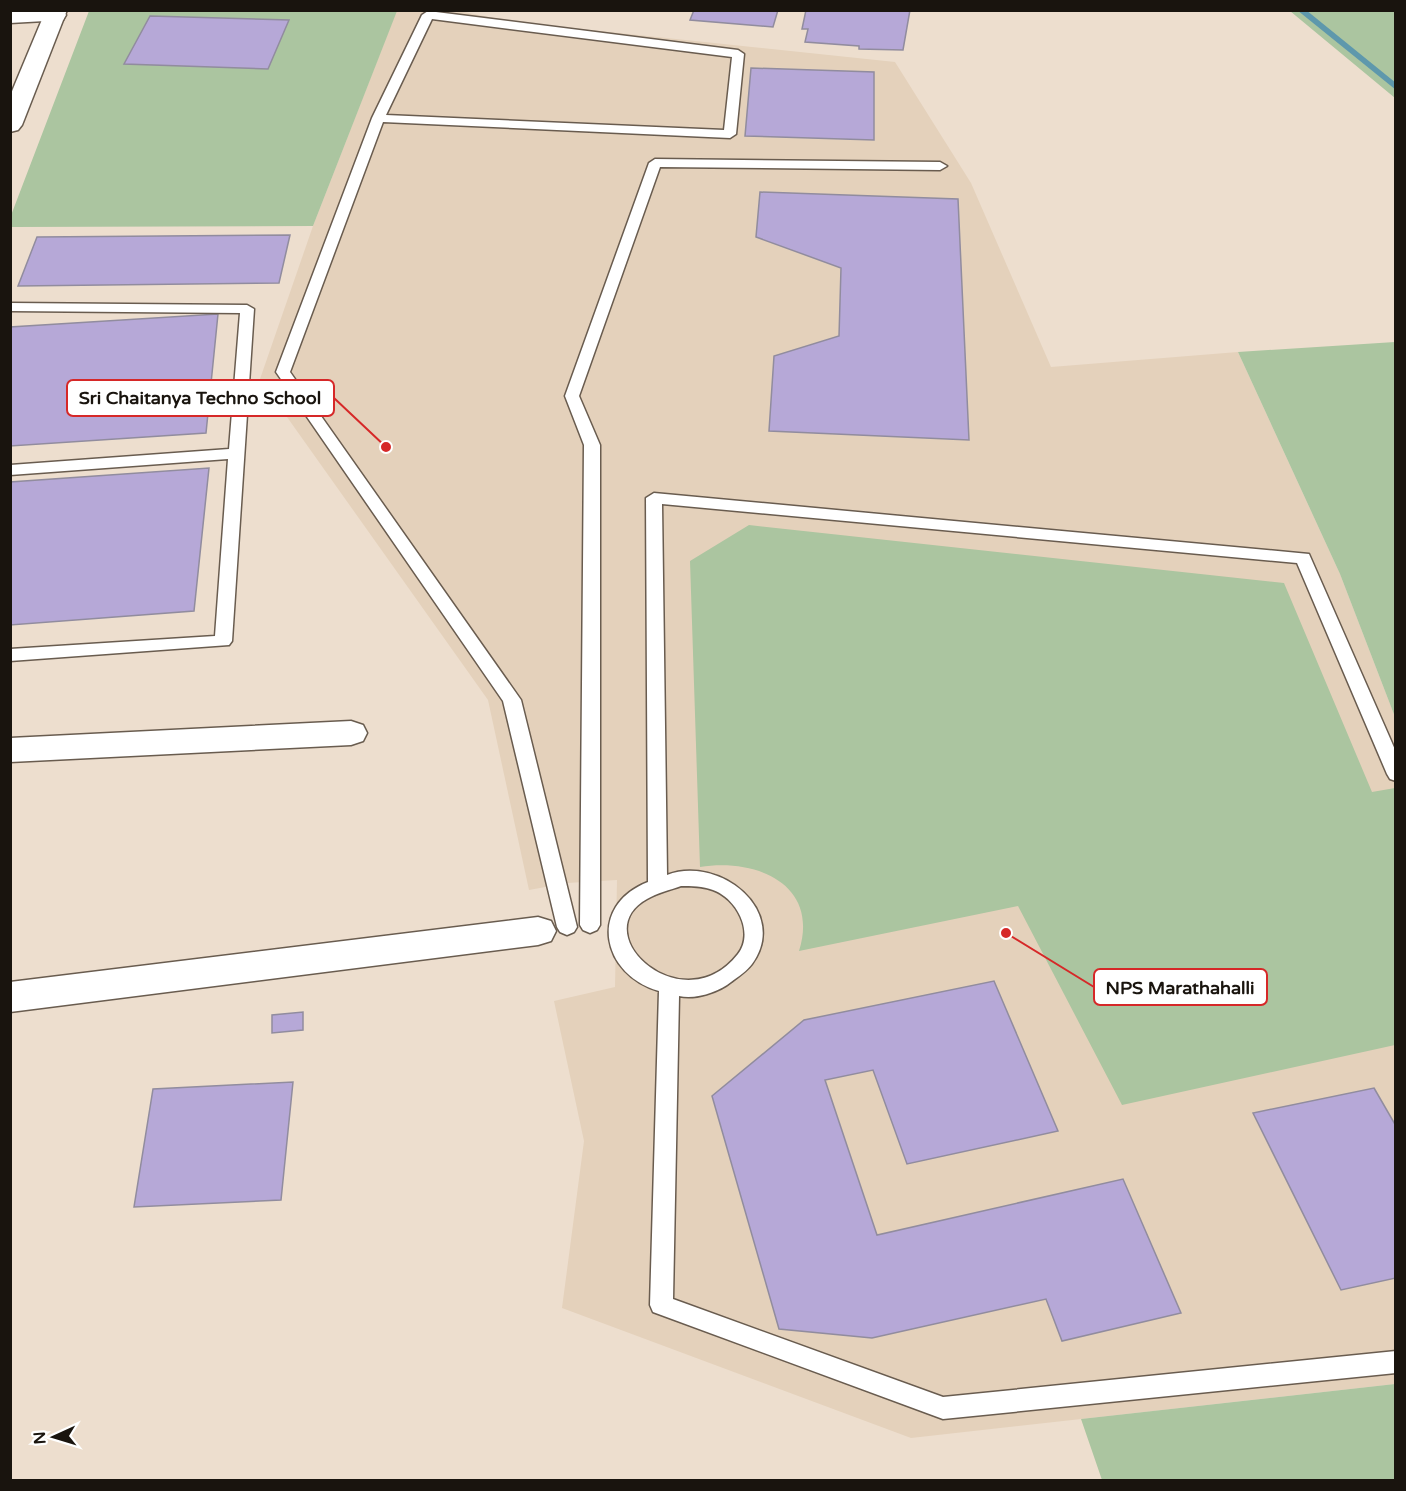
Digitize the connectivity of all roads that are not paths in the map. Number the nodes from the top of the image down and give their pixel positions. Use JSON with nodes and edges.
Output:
{"nodes":[{"id":1,"x":56,"y":13,"type":"edge"},
{"id":2,"x":10,"y":16,"type":"edge"},
{"id":3,"x":378,"y":118,"type":"junction"},
{"id":4,"x":10,"y":125,"type":"edge"},
{"id":5,"x":940,"y":166,"type":"dead end"},
{"id":6,"x":10,"y":307,"type":"edge"},
{"id":7,"x":237,"y":453,"type":"junction"},
{"id":8,"x":10,"y":470,"type":"edge"},
{"id":9,"x":10,"y":655,"type":"edge"},
{"id":10,"x":351,"y":733,"type":"dead end"},
{"id":11,"x":10,"y":750,"type":"edge"},
{"id":12,"x":1395,"y":774,"type":"edge"},
{"id":13,"x":658,"y":882,"type":"junction"},
{"id":14,"x":618,"y":922,"type":"junction"},
{"id":15,"x":590,"y":925,"type":"junction"},
{"id":16,"x":553,"y":929,"type":"junction"},
{"id":17,"x":669,"y":987,"type":"junction"},
{"id":18,"x":10,"y":997,"type":"edge"},
{"id":19,"x":1395,"y":1362,"type":"edge"}],
"edges":[{"from":1,"to":2,"type":"street"},
{"from":1,"to":4,"type":"street"},
{"from":3,"to":3,"type":"lane"},
{"from":3,"to":16,"type":"lane"},
{"from":5,"to":15,"type":"lane"},
{"from":6,"to":7,"type":"lane"},
{"from":7,"to":8,"type":"lane"},
{"from":7,"to":9,"type":"lane"},
{"from":10,"to":11,"type":"street"},
{"from":12,"to":13,"type":"lane"},
{"from":13,"to":14,"type":"lane"},
{"from":13,"to":17,"type":"lane"},
{"from":14,"to":15,"type":"lane"},
{"from":14,"to":17,"type":"lane"},
{"from":15,"to":16,"type":"lane"},
{"from":16,"to":18,"type":"street"},
{"from":17,"to":19,"type":"lane"}]}
